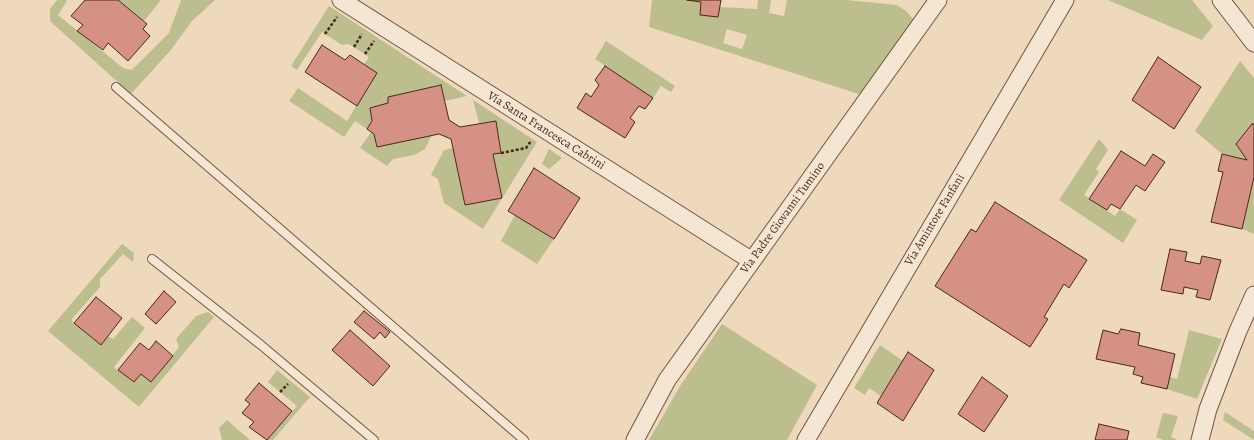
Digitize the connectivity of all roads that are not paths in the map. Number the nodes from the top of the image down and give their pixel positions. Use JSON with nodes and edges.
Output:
{"nodes":[{"id":1,"x":938,"y":0,"type":"edge"},
{"id":2,"x":1065,"y":0,"type":"edge"},
{"id":3,"x":1220,"y":0,"type":"edge"},
{"id":4,"x":340,"y":7,"type":"edge"},
{"id":5,"x":1254,"y":43,"type":"edge"},
{"id":6,"x":116,"y":87,"type":"dead end"},
{"id":7,"x":152,"y":259,"type":"dead end"},
{"id":8,"x":752,"y":261,"type":"junction"},
{"id":9,"x":1254,"y":295,"type":"edge"},
{"id":10,"x":374,"y":440,"type":"edge"},
{"id":11,"x":524,"y":440,"type":"edge"},
{"id":12,"x":635,"y":440,"type":"edge"},
{"id":13,"x":806,"y":440,"type":"edge"},
{"id":14,"x":1200,"y":440,"type":"edge"}],
"edges":[{"from":1,"to":8,"type":"street","name":"Via Padre Giovanni Tumino"},
{"from":2,"to":13,"type":"street","name":"Via Amintore Fanfani"},
{"from":3,"to":5,"type":"street"},
{"from":4,"to":8,"type":"street","name":"Via Santa Francesca Cabrini"},
{"from":6,"to":11,"type":"lane"},
{"from":7,"to":10,"type":"lane"},
{"from":8,"to":12,"type":"street","name":"Via Padre Giovanni Tumino"},
{"from":9,"to":14,"type":"street"}]}
